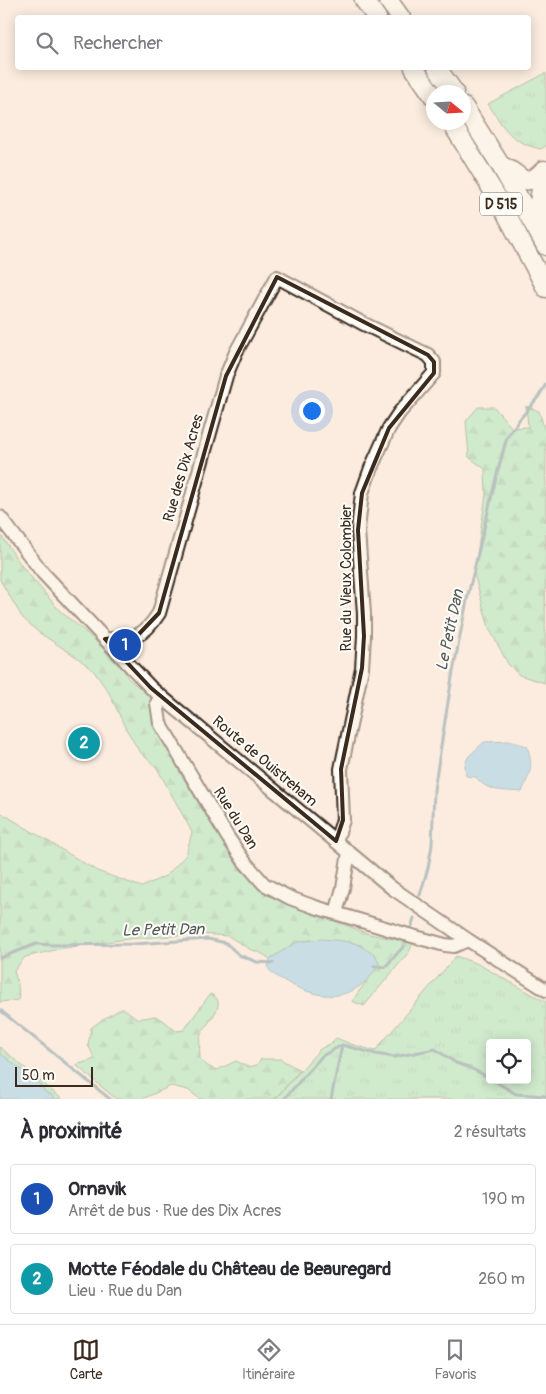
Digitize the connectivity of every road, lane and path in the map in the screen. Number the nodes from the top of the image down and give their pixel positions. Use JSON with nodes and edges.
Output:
{"nodes":[{"id":1,"x":364,"y":0,"type":"edge"},
{"id":2,"x":388,"y":0,"type":"edge"},
{"id":3,"x":375,"y":15,"type":"edge"},
{"id":4,"x":399,"y":15,"type":"edge"},
{"id":5,"x":415,"y":70,"type":"edge"},
{"id":6,"x":438,"y":70,"type":"edge"},
{"id":7,"x":426,"y":85,"type":"edge"},
{"id":8,"x":449,"y":85,"type":"edge"},
{"id":9,"x":471,"y":118,"type":"edge"},
{"id":10,"x":456,"y":130,"type":"edge"},
{"id":11,"x":501,"y":166,"type":"junction"},
{"id":12,"x":545,"y":167,"type":"edge"},
{"id":13,"x":546,"y":238,"type":"edge"},
{"id":14,"x":277,"y":277,"type":"joint"},
{"id":15,"x":546,"y":288,"type":"edge"},
{"id":16,"x":0,"y":517,"type":"edge"},
{"id":17,"x":105,"y":639,"type":"junction"},
{"id":18,"x":161,"y":696,"type":"junction"},
{"id":19,"x":336,"y":841,"type":"junction"},
{"id":20,"x":349,"y":852,"type":"junction"},
{"id":21,"x":336,"y":913,"type":"junction"},
{"id":22,"x":468,"y":940,"type":"junction"},
{"id":23,"x":546,"y":990,"type":"edge"}],
"edges":[{"from":1,"to":3,"type":"highway"},
{"from":2,"to":4,"type":"highway"},
{"from":5,"to":7,"type":"highway"},
{"from":6,"to":8,"type":"highway"},
{"from":9,"to":11,"type":"highway","number":"D 515"},
{"from":10,"to":15,"type":"highway","number":"D 515"},
{"from":11,"to":12,"type":"highway"},
{"from":11,"to":13,"type":"highway","number":"D 515"},
{"from":12,"to":13,"type":"highway"},
{"from":14,"to":17,"type":"street","name":"Rue des Dix Acres"},
{"from":14,"to":19,"type":"street","name":"Rue du Vieux Colombier"},
{"from":16,"to":17,"type":"street","name":"Route de Ouistreham"},
{"from":17,"to":18,"type":"street","name":"Route de Ouistreham"},
{"from":18,"to":19,"type":"street","name":"Route de Ouistreham"},
{"from":18,"to":21,"type":"street","name":"Rue du Dan"},
{"from":19,"to":20,"type":"street","name":"Route de Ouistreham"},
{"from":20,"to":21,"type":"street"},
{"from":20,"to":22,"type":"street","name":"Route de Ouistreham"},
{"from":21,"to":22,"type":"street","name":"Rue du Dan"},
{"from":22,"to":23,"type":"street","name":"Route de Ouistreham"}]}
